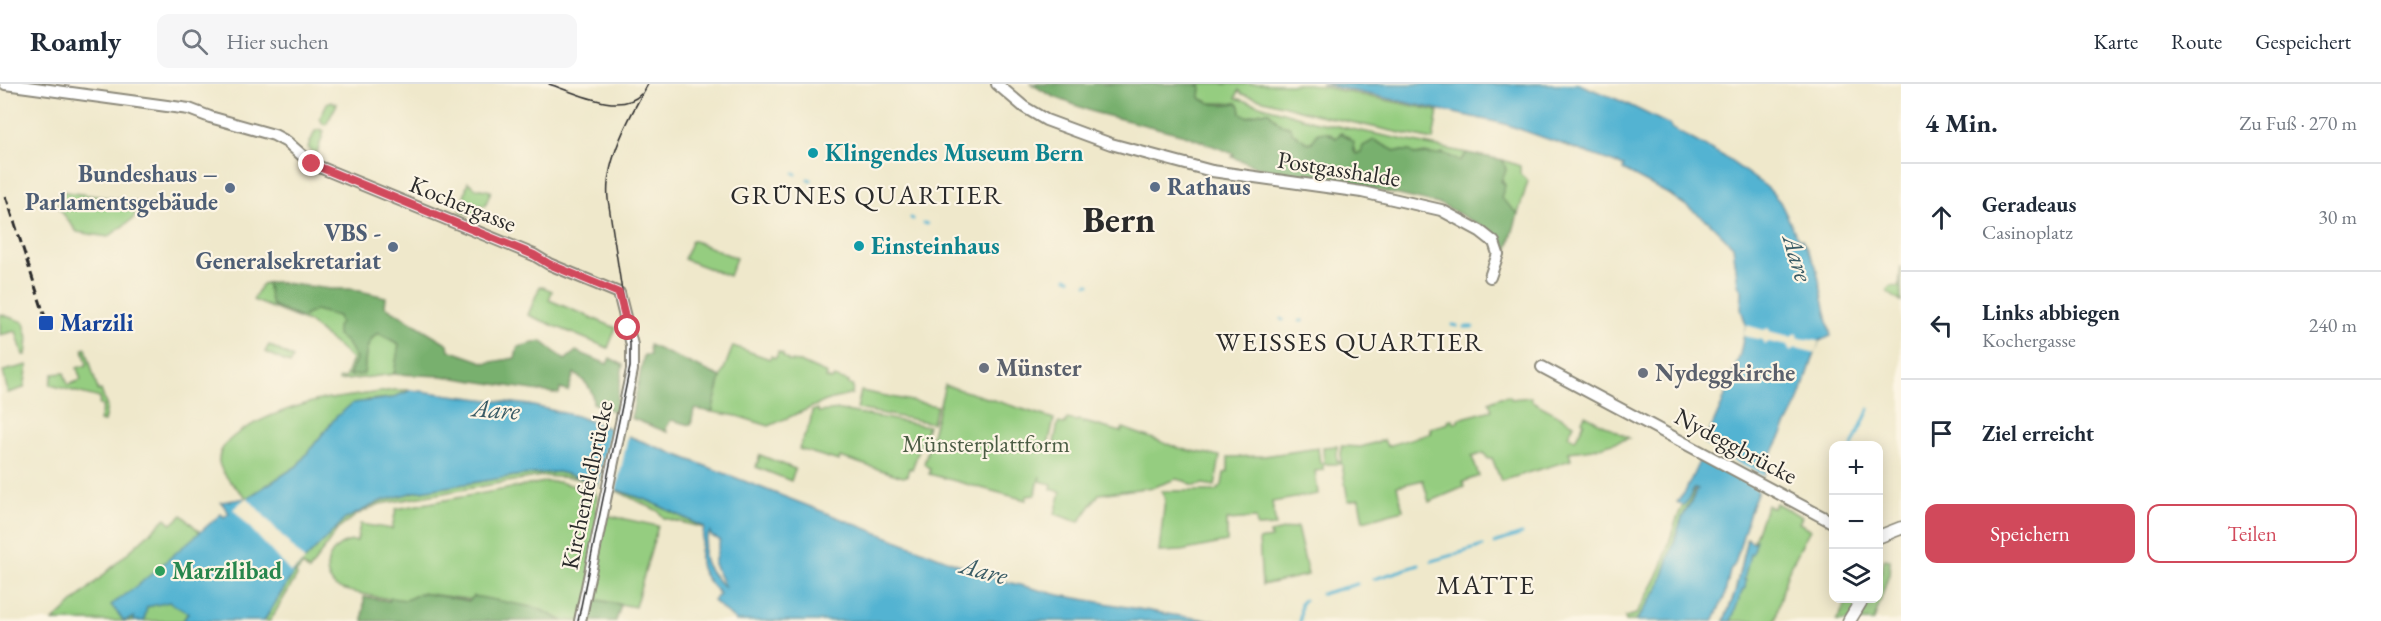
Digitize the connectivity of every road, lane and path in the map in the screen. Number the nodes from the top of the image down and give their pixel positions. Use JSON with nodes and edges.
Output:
{"nodes":[{"id":1,"x":5,"y":84,"type":"edge"},
{"id":2,"x":997,"y":84,"type":"edge"},
{"id":3,"x":1490,"y":277,"type":"dead end"},
{"id":4,"x":633,"y":358,"type":"joint"},
{"id":5,"x":1542,"y":367,"type":"dead end"},
{"id":6,"x":1829,"y":521,"type":"edge"},
{"id":7,"x":1901,"y":528,"type":"edge"},
{"id":8,"x":1883,"y":535,"type":"edge"},
{"id":9,"x":1860,"y":603,"type":"edge"},
{"id":10,"x":580,"y":621,"type":"edge"},
{"id":11,"x":1850,"y":621,"type":"edge"}],
"edges":[{"from":1,"to":4,"type":"street","name":"Kochergasse"},
{"from":2,"to":3,"type":"street","name":"Postgasshalde"},
{"from":4,"to":10,"type":"street","name":"Kirchenfeldbrücke"},
{"from":5,"to":6,"type":"street","name":"Nydeggbrücke"},
{"from":7,"to":8,"type":"main road"},
{"from":9,"to":11,"type":"main road"}]}
